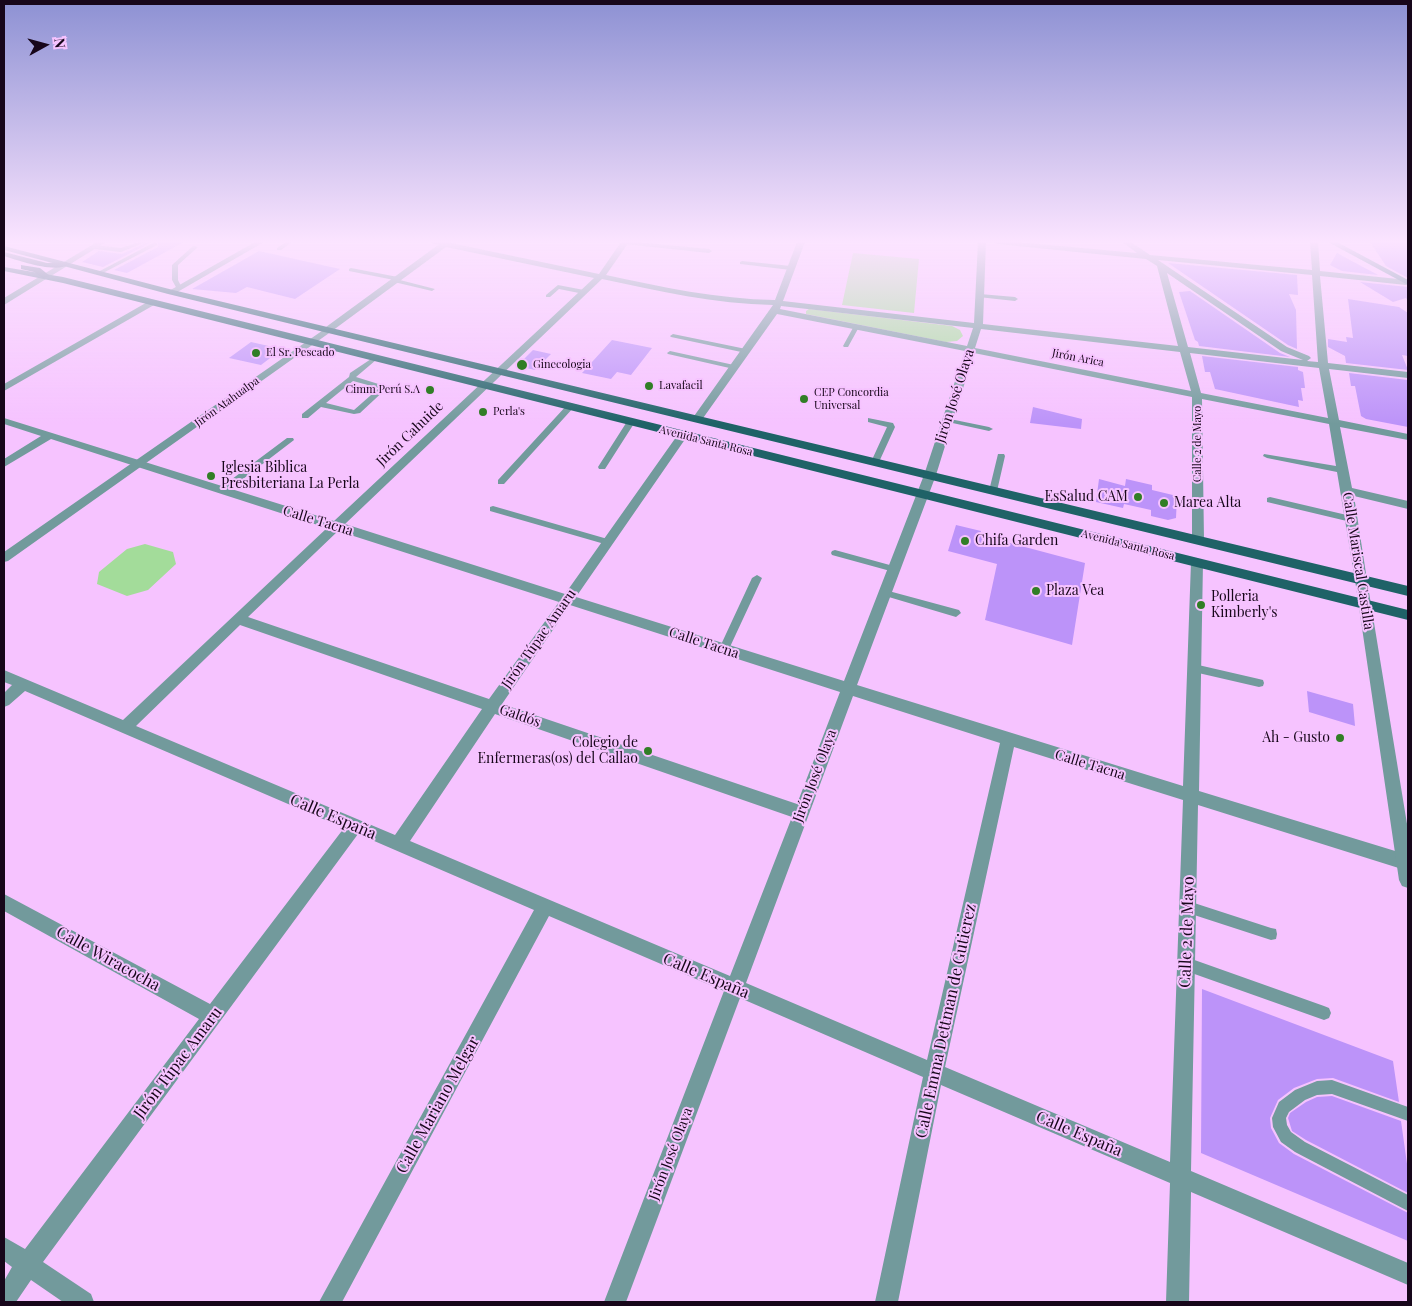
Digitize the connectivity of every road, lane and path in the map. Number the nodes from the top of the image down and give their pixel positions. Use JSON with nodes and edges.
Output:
{"nodes":[{"id":1,"x":151,"y":303,"type":"joint"},
{"id":2,"x":226,"y":303,"type":"edge"},
{"id":3,"x":365,"y":303,"type":"edge"},
{"id":4,"x":572,"y":303,"type":"edge"},
{"id":5,"x":750,"y":303,"type":"edge"},
{"id":6,"x":778,"y":303,"type":"edge"},
{"id":7,"x":980,"y":303,"type":"edge"},
{"id":8,"x":1171,"y":303,"type":"edge"},
{"id":9,"x":1217,"y":303,"type":"edge"},
{"id":10,"x":1318,"y":303,"type":"edge"},
{"id":11,"x":776,"y":307,"type":"junction"},
{"id":12,"x":978,"y":325,"type":"junction"},
{"id":13,"x":856,"y":327,"type":"junction"},
{"id":14,"x":328,"y":329,"type":"junction"},
{"id":15,"x":673,"y":336,"type":"dead end"},
{"id":16,"x":310,"y":343,"type":"junction"},
{"id":17,"x":846,"y":346,"type":"dead end"},
{"id":18,"x":970,"y":349,"type":"junction"},
{"id":19,"x":1184,"y":349,"type":"junction"},
{"id":20,"x":746,"y":351,"type":"junction"},
{"id":21,"x":670,"y":352,"type":"dead end"},
{"id":22,"x":374,"y":359,"type":"junction"},
{"id":23,"x":1323,"y":365,"type":"junction"},
{"id":24,"x":734,"y":367,"type":"junction"},
{"id":25,"x":499,"y":370,"type":"junction"},
{"id":26,"x":1408,"y":374,"type":"edge"},
{"id":27,"x":352,"y":378,"type":"junction"},
{"id":28,"x":482,"y":385,"type":"junction"},
{"id":29,"x":4,"y":388,"type":"edge"},
{"id":30,"x":1198,"y":395,"type":"junction"},
{"id":31,"x":320,"y":404,"type":"junction"},
{"id":32,"x":570,"y":407,"type":"junction"},
{"id":33,"x":305,"y":416,"type":"dead end"},
{"id":34,"x":697,"y":419,"type":"junction"},
{"id":35,"x":871,"y":420,"type":"dead end"},
{"id":36,"x":948,"y":420,"type":"junction"},
{"id":37,"x":4,"y":421,"type":"edge"},
{"id":38,"x":1332,"y":421,"type":"junction"},
{"id":39,"x":632,"y":422,"type":"junction"},
{"id":40,"x":989,"y":429,"type":"dead end"},
{"id":41,"x":683,"y":435,"type":"junction"},
{"id":42,"x":49,"y":436,"type":"junction"},
{"id":43,"x":1408,"y":437,"type":"edge"},
{"id":44,"x":290,"y":440,"type":"dead end"},
{"id":45,"x":1001,"y":456,"type":"dead end"},
{"id":46,"x":1267,"y":456,"type":"dead end"},
{"id":47,"x":875,"y":462,"type":"junction"},
{"id":48,"x":4,"y":464,"type":"edge"},
{"id":49,"x":140,"y":464,"type":"junction"},
{"id":50,"x":602,"y":467,"type":"dead end"},
{"id":51,"x":1342,"y":470,"type":"junction"},
{"id":52,"x":930,"y":475,"type":"junction"},
{"id":53,"x":502,"y":482,"type":"dead end"},
{"id":54,"x":223,"y":490,"type":"junction"},
{"id":55,"x":993,"y":491,"type":"junction"},
{"id":56,"x":1347,"y":491,"type":"junction"},
{"id":57,"x":923,"y":494,"type":"junction"},
{"id":58,"x":1270,"y":500,"type":"dead end"},
{"id":59,"x":1408,"y":504,"type":"edge"},
{"id":60,"x":493,"y":509,"type":"dead end"},
{"id":61,"x":1351,"y":519,"type":"junction"},
{"id":62,"x":335,"y":526,"type":"junction"},
{"id":63,"x":1198,"y":540,"type":"junction"},
{"id":64,"x":608,"y":542,"type":"junction"},
{"id":65,"x":835,"y":552,"type":"dead end"},
{"id":66,"x":4,"y":558,"type":"edge"},
{"id":67,"x":1197,"y":562,"type":"junction"},
{"id":68,"x":894,"y":569,"type":"junction"},
{"id":69,"x":757,"y":578,"type":"dead end"},
{"id":70,"x":1361,"y":580,"type":"junction"},
{"id":71,"x":1408,"y":591,"type":"edge"},
{"id":72,"x":885,"y":593,"type":"junction"},
{"id":73,"x":567,"y":599,"type":"junction"},
{"id":74,"x":1364,"y":604,"type":"junction"},
{"id":75,"x":956,"y":613,"type":"dead end"},
{"id":76,"x":1408,"y":615,"type":"edge"},
{"id":77,"x":238,"y":619,"type":"junction"},
{"id":78,"x":724,"y":649,"type":"junction"},
{"id":79,"x":1194,"y":668,"type":"junction"},
{"id":80,"x":4,"y":676,"type":"edge"},
{"id":81,"x":1259,"y":683,"type":"dead end"},
{"id":82,"x":22,"y":685,"type":"junction"},
{"id":83,"x":849,"y":688,"type":"junction"},
{"id":84,"x":4,"y":701,"type":"edge"},
{"id":85,"x":492,"y":707,"type":"junction"},
{"id":86,"x":125,"y":727,"type":"junction"},
{"id":87,"x":1008,"y":739,"type":"junction"},
{"id":88,"x":1191,"y":797,"type":"junction"},
{"id":89,"x":801,"y":813,"type":"junction"},
{"id":90,"x":355,"y":826,"type":"junction"},
{"id":91,"x":398,"y":845,"type":"junction"},
{"id":92,"x":1405,"y":862,"type":"junction"},
{"id":93,"x":1408,"y":880,"type":"edge"},
{"id":94,"x":4,"y":902,"type":"edge"},
{"id":95,"x":545,"y":907,"type":"junction"},
{"id":96,"x":1188,"y":907,"type":"junction"},
{"id":97,"x":1271,"y":934,"type":"dead end"},
{"id":98,"x":1186,"y":964,"type":"junction"},
{"id":99,"x":735,"y":988,"type":"junction"},
{"id":100,"x":1324,"y":1013,"type":"dead end"},
{"id":101,"x":213,"y":1016,"type":"junction"},
{"id":102,"x":935,"y":1073,"type":"junction"},
{"id":103,"x":1408,"y":1114,"type":"edge"},
{"id":104,"x":1180,"y":1178,"type":"junction"},
{"id":105,"x":1408,"y":1204,"type":"edge"},
{"id":106,"x":4,"y":1248,"type":"edge"},
{"id":107,"x":27,"y":1265,"type":"junction"},
{"id":108,"x":1408,"y":1274,"type":"edge"},
{"id":109,"x":4,"y":1301,"type":"edge"},
{"id":110,"x":83,"y":1302,"type":"edge"},
{"id":111,"x":330,"y":1302,"type":"edge"},
{"id":112,"x":615,"y":1302,"type":"edge"},
{"id":113,"x":886,"y":1302,"type":"edge"},
{"id":114,"x":1177,"y":1302,"type":"edge"}],
"edges":[{"from":1,"to":16,"type":"main road","name":"Avenida Santa Rosa"},
{"from":1,"to":29,"type":"street"},
{"from":2,"to":14,"type":"main road","name":"Avenida Santa Rosa"},
{"from":3,"to":14,"type":"street","name":"Jirón Atahualpa"},
{"from":4,"to":25,"type":"street","name":"Jirón Cahuide"},
{"from":5,"to":11,"type":"street","name":"Jirón Arica"},
{"from":6,"to":11,"type":"street"},
{"from":7,"to":12,"type":"street","name":"Jirón José Olaya"},
{"from":8,"to":19,"type":"street","name":"Calle 2 de Mayo"},
{"from":9,"to":23,"type":"street"},
{"from":10,"to":23,"type":"street","name":"Calle Mariscal Castilla"},
{"from":11,"to":12,"type":"street","name":"Jirón Arica"},
{"from":11,"to":13,"type":"street","name":"Jirón Arica"},
{"from":11,"to":20,"type":"street"},
{"from":12,"to":18,"type":"street","name":"Jirón José Olaya"},
{"from":12,"to":19,"type":"street","name":"Jirón Arica"},
{"from":13,"to":17,"type":"lane"},
{"from":13,"to":18,"type":"street","name":"Jirón Arica"},
{"from":14,"to":16,"type":"street","name":"Jirón Atahualpa"},
{"from":14,"to":25,"type":"main road","name":"Avenida Santa Rosa"},
{"from":15,"to":20,"type":"lane"},
{"from":16,"to":22,"type":"main road","name":"Avenida Santa Rosa"},
{"from":16,"to":49,"type":"street","name":"Jirón Atahualpa"},
{"from":18,"to":30,"type":"street","name":"Jirón Arica"},
{"from":18,"to":36,"type":"street","name":"Jirón José Olaya"},
{"from":19,"to":23,"type":"street","name":"Jirón Arica"},
{"from":19,"to":30,"type":"street","name":"Calle 2 de Mayo"},
{"from":20,"to":24,"type":"street"},
{"from":21,"to":24,"type":"lane"},
{"from":22,"to":27,"type":"lane"},
{"from":22,"to":28,"type":"main road","name":"Avenida Santa Rosa"},
{"from":23,"to":26,"type":"street","name":"Jirón Arica"},
{"from":23,"to":38,"type":"street","name":"Calle Mariscal Castilla"},
{"from":24,"to":34,"type":"street"},
{"from":25,"to":28,"type":"street","name":"Jirón Cahuide"},
{"from":25,"to":34,"type":"main road","name":"Avenida Santa Rosa"},
{"from":27,"to":31,"type":"lane"},
{"from":27,"to":31,"type":"lane"},
{"from":28,"to":32,"type":"main road","name":"Avenida Santa Rosa"},
{"from":28,"to":62,"type":"street","name":"Jirón Cahuide"},
{"from":30,"to":38,"type":"street","name":"Jirón Arica"},
{"from":30,"to":63,"type":"street","name":"Calle 2 de Mayo"},
{"from":31,"to":33,"type":"lane"},
{"from":32,"to":39,"type":"main road","name":"Avenida Santa Rosa"},
{"from":32,"to":53,"type":"lane"},
{"from":34,"to":47,"type":"main road","name":"Avenida Santa Rosa"},
{"from":35,"to":47,"type":"lane"},
{"from":36,"to":40,"type":"lane"},
{"from":36,"to":52,"type":"street","name":"Jirón José Olaya"},
{"from":37,"to":42,"type":"street","name":"Calle Tacna"},
{"from":38,"to":43,"type":"street","name":"Jirón Arica"},
{"from":38,"to":51,"type":"street","name":"Calle Mariscal Castilla"},
{"from":39,"to":41,"type":"main road","name":"Avenida Santa Rosa"},
{"from":39,"to":50,"type":"lane"},
{"from":41,"to":57,"type":"main road","name":"Avenida Santa Rosa"},
{"from":41,"to":64,"type":"street","name":"Jirón Túpac Amaru"},
{"from":42,"to":48,"type":"street"},
{"from":42,"to":49,"type":"street","name":"Calle Tacna"},
{"from":44,"to":54,"type":"lane"},
{"from":45,"to":55,"type":"lane"},
{"from":46,"to":51,"type":"lane"},
{"from":47,"to":52,"type":"main road","name":"Avenida Santa Rosa"},
{"from":49,"to":54,"type":"street","name":"Calle Tacna"},
{"from":49,"to":66,"type":"street","name":"Jirón Atahualpa"},
{"from":51,"to":56,"type":"street","name":"Calle Mariscal Castilla"},
{"from":52,"to":55,"type":"main road","name":"Avenida Santa Rosa"},
{"from":52,"to":57,"type":"street","name":"Jirón José Olaya"},
{"from":54,"to":62,"type":"street","name":"Calle Tacna"},
{"from":55,"to":63,"type":"main road","name":"Avenida Santa Rosa"},
{"from":56,"to":59,"type":"street"},
{"from":56,"to":61,"type":"street","name":"Calle Mariscal Castilla"},
{"from":57,"to":67,"type":"main road","name":"Avenida Santa Rosa"},
{"from":57,"to":68,"type":"street","name":"Jirón José Olaya"},
{"from":58,"to":61,"type":"lane"},
{"from":60,"to":64,"type":"lane"},
{"from":61,"to":70,"type":"street","name":"Calle Mariscal Castilla"},
{"from":62,"to":73,"type":"street","name":"Calle Tacna"},
{"from":62,"to":77,"type":"street","name":"Jirón Cahuide"},
{"from":63,"to":70,"type":"main road","name":"Avenida Santa Rosa"},
{"from":64,"to":73,"type":"street","name":"Jirón Túpac Amaru"},
{"from":65,"to":68,"type":"lane"},
{"from":67,"to":74,"type":"main road","name":"Avenida Santa Rosa"},
{"from":67,"to":79,"type":"street","name":"Calle 2 de Mayo"},
{"from":68,"to":72,"type":"street","name":"Jirón José Olaya"},
{"from":69,"to":78,"type":"lane"},
{"from":70,"to":71,"type":"main road","name":"Avenida Santa Rosa"},
{"from":70,"to":74,"type":"street","name":"Calle Mariscal Castilla"},
{"from":72,"to":75,"type":"lane"},
{"from":72,"to":83,"type":"street","name":"Jirón José Olaya"},
{"from":73,"to":78,"type":"street","name":"Calle Tacna"},
{"from":73,"to":85,"type":"street","name":"Jirón Túpac Amaru"},
{"from":74,"to":76,"type":"main road","name":"Avenida Santa Rosa"},
{"from":74,"to":92,"type":"street","name":"Calle Mariscal Castilla"},
{"from":77,"to":85,"type":"street","name":"Galdós"},
{"from":77,"to":86,"type":"street","name":"Jirón Cahuide"},
{"from":78,"to":83,"type":"street","name":"Calle Tacna"},
{"from":79,"to":81,"type":"lane"},
{"from":79,"to":88,"type":"street","name":"Calle 2 de Mayo"},
{"from":80,"to":82,"type":"street","name":"Calle España"},
{"from":82,"to":84,"type":"street"},
{"from":82,"to":86,"type":"street","name":"Calle España"},
{"from":83,"to":87,"type":"street","name":"Calle Tacna"},
{"from":83,"to":89,"type":"street","name":"Jirón José Olaya"},
{"from":85,"to":89,"type":"street","name":"Galdós"},
{"from":85,"to":91,"type":"street","name":"Jirón Túpac Amaru"},
{"from":86,"to":90,"type":"street","name":"Calle España"},
{"from":87,"to":88,"type":"street","name":"Calle Tacna"},
{"from":87,"to":102,"type":"street","name":"Calle Emma Dettman de Gutierez"},
{"from":88,"to":92,"type":"street","name":"Calle Tacna"},
{"from":88,"to":96,"type":"street","name":"Calle 2 de Mayo"},
{"from":89,"to":99,"type":"street","name":"Jirón José Olaya"},
{"from":90,"to":91,"type":"street","name":"Calle España"},
{"from":90,"to":101,"type":"street","name":"Jirón Túpac Amaru"},
{"from":91,"to":95,"type":"street","name":"Calle España"},
{"from":92,"to":93,"type":"street","name":"Calle Mariscal Castilla"},
{"from":94,"to":101,"type":"street","name":"Calle Wiracocha"},
{"from":95,"to":99,"type":"street","name":"Calle España"},
{"from":95,"to":111,"type":"street","name":"Calle Mariano Melgar"},
{"from":96,"to":97,"type":"lane"},
{"from":96,"to":98,"type":"street","name":"Calle 2 de Mayo"},
{"from":98,"to":100,"type":"lane"},
{"from":98,"to":104,"type":"street","name":"Calle 2 de Mayo"},
{"from":99,"to":102,"type":"street","name":"Calle España"},
{"from":99,"to":112,"type":"street","name":"Jirón José Olaya"},
{"from":101,"to":107,"type":"street","name":"Jirón Túpac Amaru"},
{"from":102,"to":104,"type":"street","name":"Calle España"},
{"from":102,"to":113,"type":"street","name":"Calle Emma Dettman de Gutierez"},
{"from":103,"to":105,"type":"lane"},
{"from":104,"to":108,"type":"street","name":"Calle España"},
{"from":104,"to":114,"type":"street","name":"Calle 2 de Mayo"},
{"from":106,"to":107,"type":"street"},
{"from":107,"to":109,"type":"street","name":"Jirón Túpac Amaru"},
{"from":107,"to":110,"type":"street"}]}
